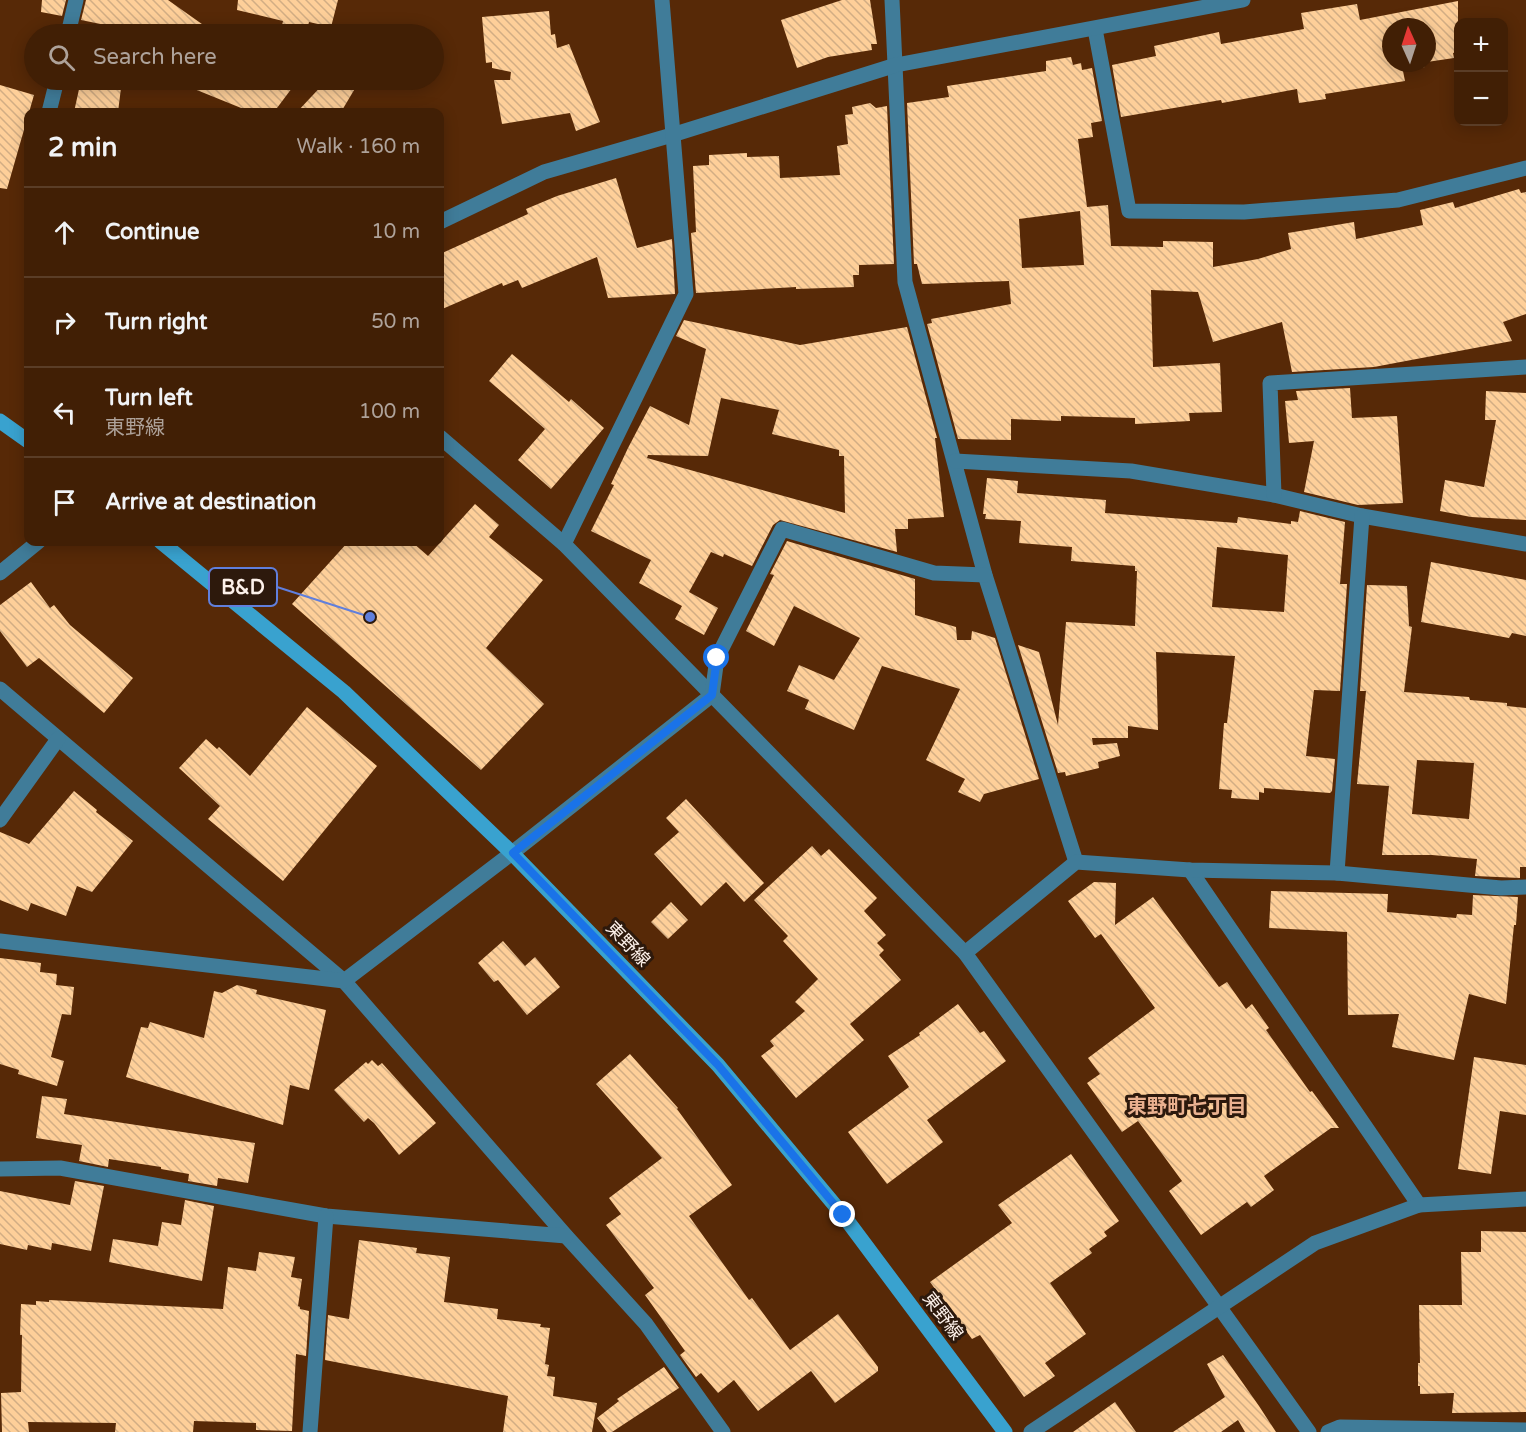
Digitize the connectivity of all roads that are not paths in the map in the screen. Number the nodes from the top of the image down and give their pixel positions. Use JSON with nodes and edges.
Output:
{"nodes":[{"id":1,"x":76,"y":0,"type":"edge"},
{"id":2,"x":662,"y":0,"type":"edge"},
{"id":3,"x":892,"y":0,"type":"edge"},
{"id":4,"x":1240,"y":0,"type":"edge"},
{"id":5,"x":70,"y":24,"type":"edge"},
{"id":6,"x":1095,"y":29,"type":"junction"},
{"id":7,"x":896,"y":65,"type":"junction"},
{"id":8,"x":55,"y":90,"type":"edge"},
{"id":9,"x":51,"y":108,"type":"edge"},
{"id":10,"x":672,"y":135,"type":"junction"},
{"id":11,"x":1526,"y":168,"type":"edge"},
{"id":12,"x":444,"y":220,"type":"edge"},
{"id":13,"x":1526,"y":367,"type":"edge"},
{"id":14,"x":0,"y":421,"type":"edge"},
{"id":15,"x":24,"y":438,"type":"edge"},
{"id":16,"x":444,"y":440,"type":"edge"},
{"id":17,"x":955,"y":461,"type":"junction"},
{"id":18,"x":1274,"y":495,"type":"junction"},
{"id":19,"x":1362,"y":516,"type":"junction"},
{"id":20,"x":564,"y":544,"type":"junction"},
{"id":21,"x":1526,"y":544,"type":"edge"},
{"id":22,"x":33,"y":546,"type":"edge"},
{"id":23,"x":166,"y":546,"type":"edge"},
{"id":24,"x":0,"y":573,"type":"edge"},
{"id":25,"x":985,"y":575,"type":"junction"},
{"id":26,"x":0,"y":689,"type":"edge"},
{"id":27,"x":712,"y":695,"type":"junction"},
{"id":28,"x":58,"y":739,"type":"junction"},
{"id":29,"x":0,"y":820,"type":"edge"},
{"id":30,"x":513,"y":853,"type":"junction"},
{"id":31,"x":1076,"y":862,"type":"junction"},
{"id":32,"x":1190,"y":870,"type":"junction"},
{"id":33,"x":1337,"y":873,"type":"junction"},
{"id":34,"x":1526,"y":887,"type":"edge"},
{"id":35,"x":0,"y":941,"type":"edge"},
{"id":36,"x":965,"y":953,"type":"junction"},
{"id":37,"x":344,"y":981,"type":"junction"},
{"id":38,"x":0,"y":1169,"type":"edge"},
{"id":39,"x":1526,"y":1199,"type":"edge"},
{"id":40,"x":1419,"y":1205,"type":"junction"},
{"id":41,"x":326,"y":1216,"type":"junction"},
{"id":42,"x":566,"y":1236,"type":"junction"},
{"id":43,"x":1220,"y":1307,"type":"junction"},
{"id":44,"x":1526,"y":1430,"type":"edge"},
{"id":45,"x":310,"y":1432,"type":"edge"},
{"id":46,"x":723,"y":1432,"type":"edge"},
{"id":47,"x":1005,"y":1432,"type":"edge"},
{"id":48,"x":1032,"y":1432,"type":"edge"},
{"id":49,"x":1309,"y":1432,"type":"edge"},
{"id":50,"x":1328,"y":1432,"type":"edge"}],
"edges":[{"from":1,"to":5,"type":"street"},
{"from":2,"to":10,"type":"street"},
{"from":3,"to":7,"type":"street"},
{"from":4,"to":6,"type":"street"},
{"from":6,"to":7,"type":"street"},
{"from":6,"to":11,"type":"street"},
{"from":7,"to":10,"type":"street"},
{"from":7,"to":17,"type":"street"},
{"from":8,"to":9,"type":"street"},
{"from":10,"to":12,"type":"street"},
{"from":10,"to":20,"type":"street"},
{"from":13,"to":18,"type":"street"},
{"from":14,"to":15,"type":"street"},
{"from":16,"to":20,"type":"street"},
{"from":17,"to":18,"type":"street"},
{"from":17,"to":25,"type":"street"},
{"from":18,"to":19,"type":"street"},
{"from":19,"to":21,"type":"street"},
{"from":19,"to":33,"type":"street"},
{"from":20,"to":27,"type":"street"},
{"from":22,"to":24,"type":"street"},
{"from":23,"to":30,"type":"street","name":"東野線"},
{"from":25,"to":27,"type":"street"},
{"from":25,"to":31,"type":"street"},
{"from":26,"to":28,"type":"street"},
{"from":27,"to":30,"type":"street"},
{"from":27,"to":36,"type":"street"},
{"from":28,"to":29,"type":"street"},
{"from":28,"to":37,"type":"street"},
{"from":30,"to":37,"type":"street"},
{"from":30,"to":47,"type":"street","name":"東野線"},
{"from":31,"to":32,"type":"street"},
{"from":31,"to":36,"type":"street"},
{"from":32,"to":33,"type":"street"},
{"from":32,"to":40,"type":"street"},
{"from":33,"to":34,"type":"street"},
{"from":35,"to":37,"type":"street"},
{"from":36,"to":43,"type":"street"},
{"from":37,"to":42,"type":"street"},
{"from":38,"to":41,"type":"street"},
{"from":39,"to":40,"type":"street"},
{"from":40,"to":43,"type":"street"},
{"from":41,"to":42,"type":"street"},
{"from":41,"to":45,"type":"street"},
{"from":42,"to":46,"type":"street"},
{"from":43,"to":48,"type":"street"},
{"from":43,"to":49,"type":"street"},
{"from":44,"to":50,"type":"street"}]}
